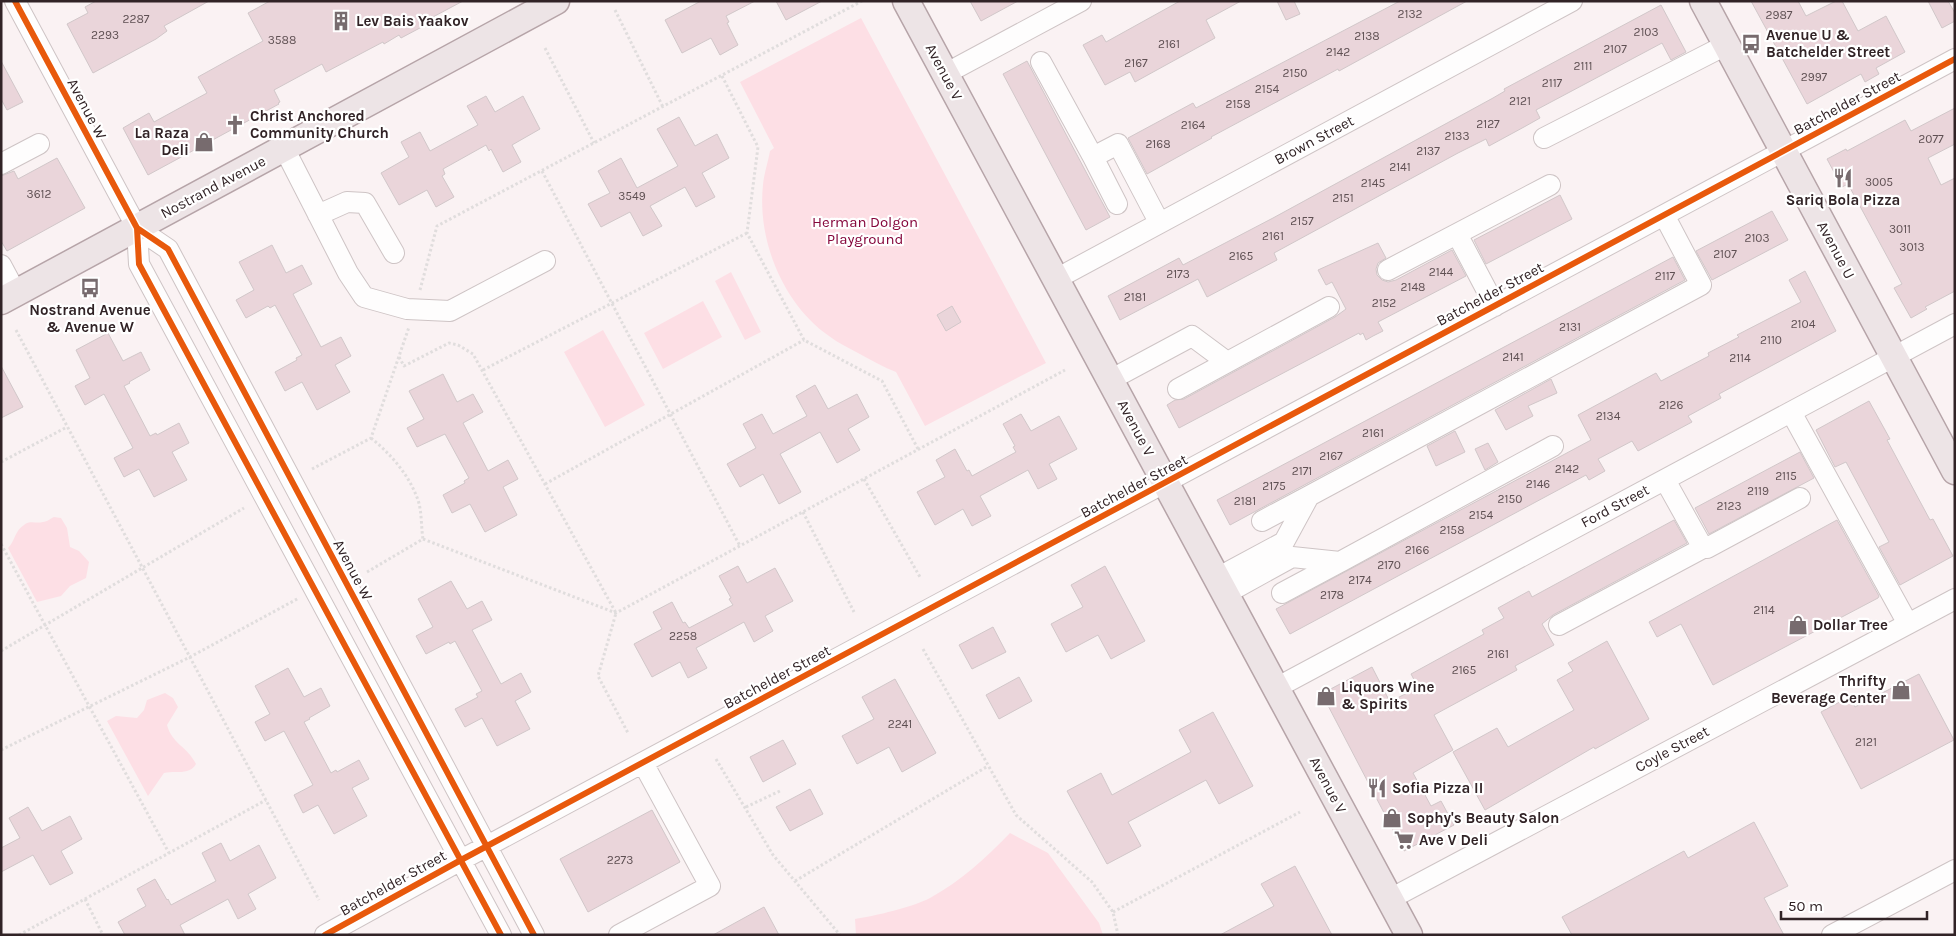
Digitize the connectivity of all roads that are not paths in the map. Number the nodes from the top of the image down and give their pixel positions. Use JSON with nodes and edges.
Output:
{"nodes":[{"id":1,"x":556,"y":1,"type":"edge"},
{"id":2,"x":906,"y":1,"type":"edge"},
{"id":3,"x":1081,"y":1,"type":"edge"},
{"id":4,"x":1572,"y":1,"type":"edge"},
{"id":5,"x":1703,"y":1,"type":"edge"},
{"id":6,"x":14,"y":4,"type":"edge"},
{"id":7,"x":1726,"y":45,"type":"junction"},
{"id":8,"x":1955,"y":59,"type":"edge"},
{"id":9,"x":1041,"y":62,"type":"dead end"},
{"id":10,"x":945,"y":74,"type":"junction"},
{"id":11,"x":1544,"y":138,"type":"dead end"},
{"id":12,"x":39,"y":144,"type":"dead end"},
{"id":13,"x":284,"y":148,"type":"junction"},
{"id":14,"x":1784,"y":152,"type":"junction"},
{"id":15,"x":1093,"y":157,"type":"junction"},
{"id":16,"x":1,"y":164,"type":"edge"},
{"id":17,"x":1550,"y":185,"type":"dead end"},
{"id":18,"x":1117,"y":204,"type":"dead end"},
{"id":19,"x":318,"y":215,"type":"junction"},
{"id":20,"x":1664,"y":215,"type":"junction"},
{"id":21,"x":1159,"y":222,"type":"junction"},
{"id":22,"x":137,"y":228,"type":"junction"},
{"id":23,"x":1457,"y":234,"type":"junction"},
{"id":24,"x":394,"y":253,"type":"dead end"},
{"id":25,"x":545,"y":261,"type":"dead end"},
{"id":26,"x":1,"y":265,"type":"edge"},
{"id":27,"x":1388,"y":270,"type":"dead end"},
{"id":28,"x":1056,"y":278,"type":"junction"},
{"id":29,"x":9,"y":297,"type":"edge"},
{"id":30,"x":1495,"y":306,"type":"junction"},
{"id":31,"x":1329,"y":307,"type":"dead end"},
{"id":32,"x":1955,"y":324,"type":"edge"},
{"id":33,"x":1894,"y":357,"type":"junction"},
{"id":34,"x":1227,"y":362,"type":"junction"},
{"id":35,"x":1110,"y":380,"type":"junction"},
{"id":36,"x":1178,"y":389,"type":"dead end"},
{"id":37,"x":1792,"y":412,"type":"junction"},
{"id":38,"x":1553,"y":446,"type":"dead end"},
{"id":39,"x":1955,"y":471,"type":"edge"},
{"id":40,"x":1664,"y":480,"type":"junction"},
{"id":41,"x":1166,"y":483,"type":"junction"},
{"id":42,"x":1309,"y":496,"type":"junction"},
{"id":43,"x":1800,"y":498,"type":"dead end"},
{"id":44,"x":1262,"y":521,"type":"dead end"},
{"id":45,"x":1702,"y":548,"type":"junction"},
{"id":46,"x":1340,"y":562,"type":"junction"},
{"id":47,"x":1221,"y":586,"type":"junction"},
{"id":48,"x":1282,"y":593,"type":"dead end"},
{"id":49,"x":1955,"y":598,"type":"edge"},
{"id":50,"x":1908,"y":624,"type":"junction"},
{"id":51,"x":1559,"y":625,"type":"dead end"},
{"id":52,"x":1276,"y":688,"type":"junction"},
{"id":53,"x":643,"y":763,"type":"junction"},
{"id":54,"x":487,"y":846,"type":"junction"},
{"id":55,"x":461,"y":860,"type":"junction"},
{"id":56,"x":1955,"y":870,"type":"edge"},
{"id":57,"x":1390,"y":899,"type":"junction"},
{"id":58,"x":325,"y":935,"type":"edge"},
{"id":59,"x":501,"y":935,"type":"edge"},
{"id":60,"x":534,"y":935,"type":"edge"},
{"id":61,"x":620,"y":935,"type":"edge"},
{"id":62,"x":1409,"y":935,"type":"edge"},
{"id":63,"x":1832,"y":935,"type":"edge"}],
"edges":[{"from":1,"to":13,"type":"main road","name":"Nostrand Avenue"},
{"from":2,"to":10,"type":"main road","name":"Avenue V"},
{"from":3,"to":10,"type":"street"},
{"from":4,"to":21,"type":"street","name":"Brown Street"},
{"from":5,"to":7,"type":"main road","name":"Avenue U"},
{"from":6,"to":22,"type":"street","name":"Avenue W"},
{"from":7,"to":11,"type":"street"},
{"from":7,"to":14,"type":"main road","name":"Avenue U"},
{"from":8,"to":14,"type":"street","name":"Batchelder Street"},
{"from":9,"to":15,"type":"street"},
{"from":10,"to":28,"type":"main road","name":"Avenue V"},
{"from":12,"to":16,"type":"street"},
{"from":13,"to":19,"type":"street"},
{"from":13,"to":22,"type":"main road","name":"Nostrand Avenue"},
{"from":14,"to":20,"type":"street","name":"Batchelder Street"},
{"from":14,"to":33,"type":"main road","name":"Avenue U"},
{"from":15,"to":18,"type":"street"},
{"from":15,"to":21,"type":"street"},
{"from":17,"to":23,"type":"street"},
{"from":19,"to":24,"type":"street"},
{"from":19,"to":25,"type":"street"},
{"from":20,"to":30,"type":"street","name":"Batchelder Street"},
{"from":20,"to":42,"type":"street"},
{"from":21,"to":28,"type":"street","name":"Brown Street"},
{"from":22,"to":29,"type":"main road","name":"Nostrand Avenue"},
{"from":22,"to":54,"type":"street","name":"Avenue W"},
{"from":22,"to":55,"type":"street","name":"Avenue W"},
{"from":23,"to":27,"type":"street"},
{"from":23,"to":30,"type":"street"},
{"from":26,"to":29,"type":"street"},
{"from":28,"to":35,"type":"main road","name":"Avenue V"},
{"from":30,"to":41,"type":"street","name":"Batchelder Street"},
{"from":31,"to":34,"type":"street"},
{"from":32,"to":33,"type":"street","name":"Ford Street"},
{"from":33,"to":37,"type":"street","name":"Ford Street"},
{"from":33,"to":39,"type":"main road","name":"Avenue U"},
{"from":34,"to":35,"type":"street"},
{"from":34,"to":36,"type":"street"},
{"from":35,"to":41,"type":"main road","name":"Avenue V"},
{"from":37,"to":40,"type":"street","name":"Ford Street"},
{"from":37,"to":50,"type":"street"},
{"from":38,"to":46,"type":"street"},
{"from":40,"to":45,"type":"street"},
{"from":40,"to":52,"type":"street","name":"Ford Street"},
{"from":41,"to":47,"type":"main road","name":"Avenue V"},
{"from":41,"to":53,"type":"street","name":"Batchelder Street"},
{"from":42,"to":44,"type":"street"},
{"from":42,"to":47,"type":"street"},
{"from":43,"to":45,"type":"street"},
{"from":45,"to":51,"type":"street"},
{"from":46,"to":47,"type":"street"},
{"from":46,"to":48,"type":"street"},
{"from":47,"to":52,"type":"main road","name":"Avenue V"},
{"from":49,"to":50,"type":"street","name":"Coyle Street"},
{"from":50,"to":57,"type":"street","name":"Coyle Street"},
{"from":52,"to":57,"type":"main road","name":"Avenue V"},
{"from":53,"to":54,"type":"street","name":"Batchelder Street"},
{"from":53,"to":61,"type":"street"},
{"from":54,"to":55,"type":"street","name":"Batchelder Street"},
{"from":54,"to":60,"type":"street","name":"Avenue W"},
{"from":55,"to":58,"type":"street","name":"Batchelder Street"},
{"from":55,"to":59,"type":"street","name":"Avenue W"},
{"from":56,"to":63,"type":"street"},
{"from":57,"to":62,"type":"main road","name":"Avenue V"}]}
